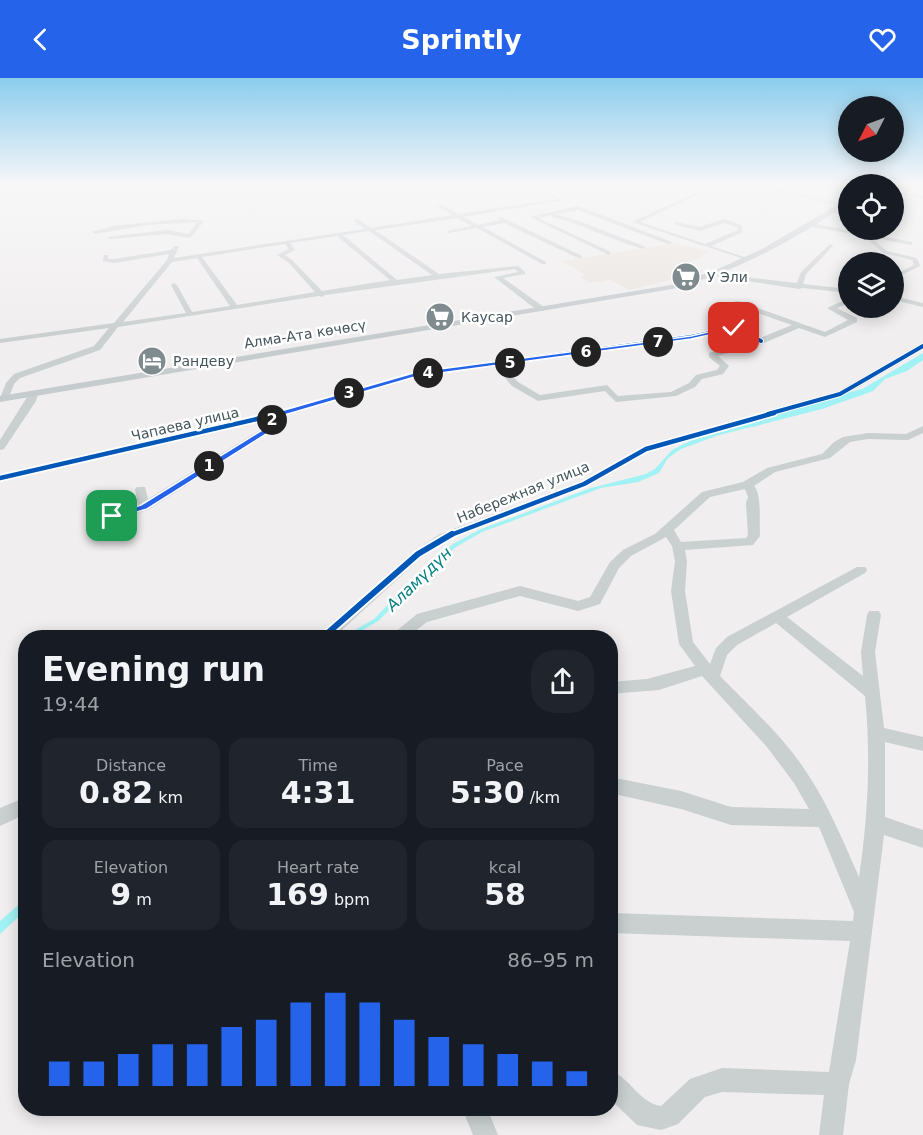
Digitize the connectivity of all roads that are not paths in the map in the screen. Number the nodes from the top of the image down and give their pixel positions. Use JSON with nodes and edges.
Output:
{"nodes":[{"id":1,"x":140,"y":234,"type":"edge"},
{"id":2,"x":180,"y":234,"type":"edge"},
{"id":3,"x":336,"y":234,"type":"edge"},
{"id":4,"x":338,"y":234,"type":"edge"},
{"id":5,"x":377,"y":234,"type":"edge"},
{"id":6,"x":492,"y":234,"type":"edge"},
{"id":7,"x":533,"y":234,"type":"edge"},
{"id":8,"x":570,"y":234,"type":"edge"},
{"id":9,"x":606,"y":234,"type":"edge"},
{"id":10,"x":647,"y":234,"type":"edge"},
{"id":11,"x":671,"y":234,"type":"edge"},
{"id":12,"x":733,"y":234,"type":"edge"},
{"id":13,"x":792,"y":234,"type":"edge"},
{"id":14,"x":190,"y":236,"type":"joint"},
{"id":15,"x":110,"y":237,"type":"dead end"},
{"id":16,"x":869,"y":240,"type":"edge"},
{"id":17,"x":891,"y":240,"type":"edge"},
{"id":18,"x":286,"y":242,"type":"junction"},
{"id":19,"x":670,"y":243,"type":"dead end"},
{"id":20,"x":911,"y":243,"type":"dead end"},
{"id":21,"x":705,"y":246,"type":"junction"},
{"id":22,"x":830,"y":246,"type":"dead end"},
{"id":23,"x":643,"y":248,"type":"dead end"},
{"id":24,"x":885,"y":252,"type":"edge"},
{"id":25,"x":609,"y":253,"type":"dead end"},
{"id":26,"x":198,"y":255,"type":"junction"},
{"id":27,"x":106,"y":256,"type":"dead end"},
{"id":28,"x":172,"y":256,"type":"junction"},
{"id":29,"x":904,"y":256,"type":"edge"},
{"id":30,"x":580,"y":257,"type":"dead end"},
{"id":31,"x":745,"y":259,"type":"junction"},
{"id":32,"x":544,"y":263,"type":"dead end"},
{"id":33,"x":904,"y":272,"type":"edge"},
{"id":34,"x":711,"y":275,"type":"junction"},
{"id":35,"x":437,"y":276,"type":"junction"},
{"id":36,"x":396,"y":282,"type":"junction"},
{"id":37,"x":174,"y":285,"type":"dead end"},
{"id":38,"x":799,"y":286,"type":"junction"},
{"id":39,"x":838,"y":290,"type":"edge"},
{"id":40,"x":322,"y":295,"type":"junction"},
{"id":41,"x":904,"y":300,"type":"edge"},
{"id":42,"x":738,"y":303,"type":"dead end"},
{"id":43,"x":838,"y":305,"type":"edge"},
{"id":44,"x":923,"y":305,"type":"edge"},
{"id":45,"x":235,"y":307,"type":"junction"},
{"id":46,"x":541,"y":309,"type":"junction"},
{"id":47,"x":838,"y":312,"type":"edge"},
{"id":48,"x":190,"y":315,"type":"junction"},
{"id":49,"x":850,"y":318,"type":"edge"},
{"id":50,"x":799,"y":325,"type":"junction"},
{"id":51,"x":114,"y":326,"type":"junction"},
{"id":52,"x":0,"y":341,"type":"edge"},
{"id":53,"x":761,"y":341,"type":"junction"},
{"id":54,"x":923,"y":346,"type":"edge"},
{"id":55,"x":498,"y":364,"type":"junction"},
{"id":56,"x":33,"y":393,"type":"junction"},
{"id":57,"x":2,"y":398,"type":"edge"},
{"id":58,"x":269,"y":417,"type":"junction"},
{"id":59,"x":923,"y":429,"type":"edge"},
{"id":60,"x":0,"y":447,"type":"edge"},
{"id":61,"x":0,"y":478,"type":"edge"},
{"id":62,"x":747,"y":485,"type":"junction"},
{"id":63,"x":141,"y":489,"type":"dead end"},
{"id":64,"x":144,"y":507,"type":"junction"},
{"id":65,"x":112,"y":516,"type":"dead end"},
{"id":66,"x":667,"y":529,"type":"junction"},
{"id":67,"x":678,"y":546,"type":"junction"},
{"id":68,"x":861,"y":570,"type":"dead end"},
{"id":69,"x":874,"y":615,"type":"dead end"},
{"id":70,"x":778,"y":617,"type":"junction"},
{"id":71,"x":332,"y":630,"type":"edge"},
{"id":72,"x":406,"y":630,"type":"edge"},
{"id":73,"x":709,"y":674,"type":"junction"},
{"id":74,"x":618,"y":688,"type":"edge"},
{"id":75,"x":873,"y":693,"type":"junction"},
{"id":76,"x":877,"y":733,"type":"junction"},
{"id":77,"x":923,"y":744,"type":"edge"},
{"id":78,"x":618,"y":787,"type":"edge"},
{"id":79,"x":18,"y":809,"type":"edge"},
{"id":80,"x":0,"y":817,"type":"edge"},
{"id":81,"x":824,"y":818,"type":"junction"},
{"id":82,"x":876,"y":823,"type":"junction"},
{"id":83,"x":923,"y":839,"type":"edge"},
{"id":84,"x":862,"y":909,"type":"junction"},
{"id":85,"x":618,"y":923,"type":"edge"},
{"id":86,"x":861,"y":931,"type":"junction"},
{"id":87,"x":837,"y":1084,"type":"junction"},
{"id":88,"x":618,"y":1090,"type":"edge"},
{"id":89,"x":478,"y":1116,"type":"edge"},
{"id":90,"x":486,"y":1135,"type":"edge"},
{"id":91,"x":831,"y":1135,"type":"edge"}],
"edges":[{"from":1,"to":15,"type":"street"},
{"from":2,"to":14,"type":"street"},
{"from":3,"to":18,"type":"street"},
{"from":4,"to":36,"type":"street"},
{"from":5,"to":35,"type":"street"},
{"from":6,"to":32,"type":"street"},
{"from":7,"to":30,"type":"street"},
{"from":8,"to":25,"type":"street"},
{"from":9,"to":23,"type":"street"},
{"from":10,"to":19,"type":"street"},
{"from":11,"to":21,"type":"street"},
{"from":12,"to":21,"type":"street"},
{"from":13,"to":31,"type":"main road","name":"Алма-Ата көчөсү"},
{"from":14,"to":28,"type":"street"},
{"from":16,"to":24,"type":"street"},
{"from":17,"to":20,"type":"street"},
{"from":18,"to":26,"type":"street"},
{"from":18,"to":40,"type":"street"},
{"from":21,"to":31,"type":"street"},
{"from":22,"to":38,"type":"street"},
{"from":26,"to":28,"type":"street"},
{"from":26,"to":45,"type":"street"},
{"from":27,"to":28,"type":"street"},
{"from":28,"to":51,"type":"street"},
{"from":29,"to":33,"type":"street"},
{"from":31,"to":34,"type":"main road","name":"Алма-Ата көчөсү"},
{"from":34,"to":38,"type":"street"},
{"from":34,"to":46,"type":"main road","name":"Алма-Ата көчөсү"},
{"from":35,"to":36,"type":"street"},
{"from":35,"to":46,"type":"street"},
{"from":36,"to":40,"type":"street"},
{"from":37,"to":48,"type":"street"},
{"from":38,"to":39,"type":"street"},
{"from":40,"to":45,"type":"street"},
{"from":41,"to":44,"type":"street"},
{"from":42,"to":50,"type":"street"},
{"from":43,"to":47,"type":"street"},
{"from":45,"to":48,"type":"street"},
{"from":46,"to":56,"type":"main road","name":"Алма-Ата көчөсү"},
{"from":48,"to":51,"type":"street"},
{"from":49,"to":50,"type":"street"},
{"from":50,"to":53,"type":"street"},
{"from":51,"to":52,"type":"street"},
{"from":51,"to":57,"type":"street"},
{"from":53,"to":55,"type":"street","name":"Чапаева улица"},
{"from":53,"to":55,"type":"street"},
{"from":54,"to":71,"type":"street","name":"Набережная улица"},
{"from":55,"to":58,"type":"street","name":"Чапаева улица"},
{"from":56,"to":57,"type":"main road","name":"Алма-Ата көчөсү"},
{"from":56,"to":60,"type":"street"},
{"from":58,"to":61,"type":"street","name":"Чапаева улица"},
{"from":58,"to":64,"type":"street"},
{"from":59,"to":62,"type":"street"},
{"from":62,"to":66,"type":"street"},
{"from":62,"to":67,"type":"street"},
{"from":63,"to":64,"type":"street"},
{"from":64,"to":65,"type":"street"},
{"from":66,"to":67,"type":"street"},
{"from":66,"to":72,"type":"street"},
{"from":67,"to":73,"type":"street"},
{"from":68,"to":70,"type":"street"},
{"from":69,"to":75,"type":"street"},
{"from":70,"to":73,"type":"street"},
{"from":70,"to":75,"type":"street"},
{"from":73,"to":74,"type":"street"},
{"from":73,"to":81,"type":"street"},
{"from":75,"to":76,"type":"street"},
{"from":76,"to":77,"type":"street"},
{"from":76,"to":82,"type":"street"},
{"from":78,"to":81,"type":"street"},
{"from":79,"to":80,"type":"street"},
{"from":81,"to":84,"type":"street"},
{"from":82,"to":83,"type":"street"},
{"from":82,"to":84,"type":"street"},
{"from":84,"to":86,"type":"street"},
{"from":85,"to":86,"type":"street"},
{"from":86,"to":87,"type":"street"},
{"from":87,"to":88,"type":"street"},
{"from":87,"to":91,"type":"street"},
{"from":89,"to":90,"type":"street"}]}
